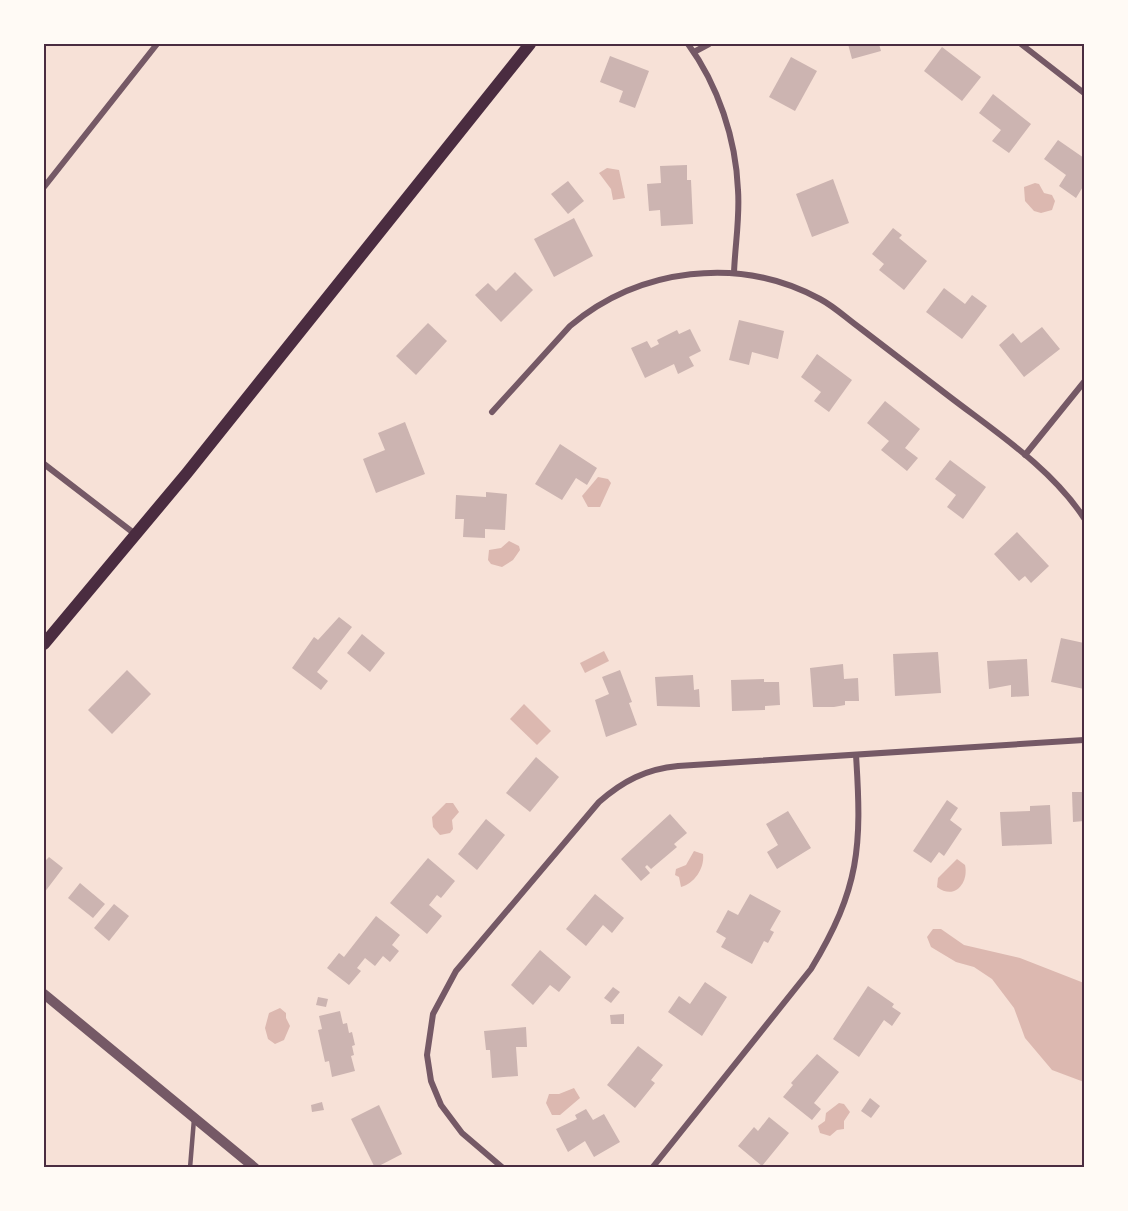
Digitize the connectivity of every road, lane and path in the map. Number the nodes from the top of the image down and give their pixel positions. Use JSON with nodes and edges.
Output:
{"nodes":[{"id":1,"x":157,"y":44,"type":"edge"},
{"id":2,"x":531,"y":44,"type":"edge"},
{"id":3,"x":688,"y":44,"type":"edge"},
{"id":4,"x":709,"y":44,"type":"edge"},
{"id":5,"x":1021,"y":44,"type":"edge"},
{"id":6,"x":694,"y":52,"type":"junction"},
{"id":7,"x":1084,"y":93,"type":"edge"},
{"id":8,"x":44,"y":187,"type":"edge"},
{"id":9,"x":734,"y":273,"type":"junction"},
{"id":10,"x":1084,"y":382,"type":"edge"},
{"id":11,"x":492,"y":412,"type":"dead end"},
{"id":12,"x":1025,"y":455,"type":"junction"},
{"id":13,"x":44,"y":464,"type":"edge"},
{"id":14,"x":1084,"y":518,"type":"edge"},
{"id":15,"x":135,"y":534,"type":"junction"},
{"id":16,"x":44,"y":644,"type":"edge"},
{"id":17,"x":1084,"y":741,"type":"edge"},
{"id":18,"x":856,"y":755,"type":"junction"},
{"id":19,"x":44,"y":994,"type":"edge"},
{"id":20,"x":194,"y":1118,"type":"junction"},
{"id":21,"x":190,"y":1167,"type":"edge"},
{"id":22,"x":255,"y":1167,"type":"edge"},
{"id":23,"x":503,"y":1167,"type":"edge"},
{"id":24,"x":651,"y":1167,"type":"edge"}],
"edges":[{"from":1,"to":8,"type":"street"},
{"from":2,"to":15,"type":"main road"},
{"from":3,"to":6,"type":"street"},
{"from":4,"to":6,"type":"street"},
{"from":5,"to":7,"type":"street"},
{"from":6,"to":9,"type":"street"},
{"from":9,"to":11,"type":"street"},
{"from":9,"to":12,"type":"street"},
{"from":10,"to":12,"type":"street"},
{"from":12,"to":14,"type":"street"},
{"from":13,"to":15,"type":"street"},
{"from":15,"to":16,"type":"main road"},
{"from":17,"to":18,"type":"street"},
{"from":18,"to":23,"type":"street"},
{"from":18,"to":24,"type":"street"},
{"from":19,"to":20,"type":"street"},
{"from":20,"to":21,"type":"lane"},
{"from":20,"to":22,"type":"street"}]}
